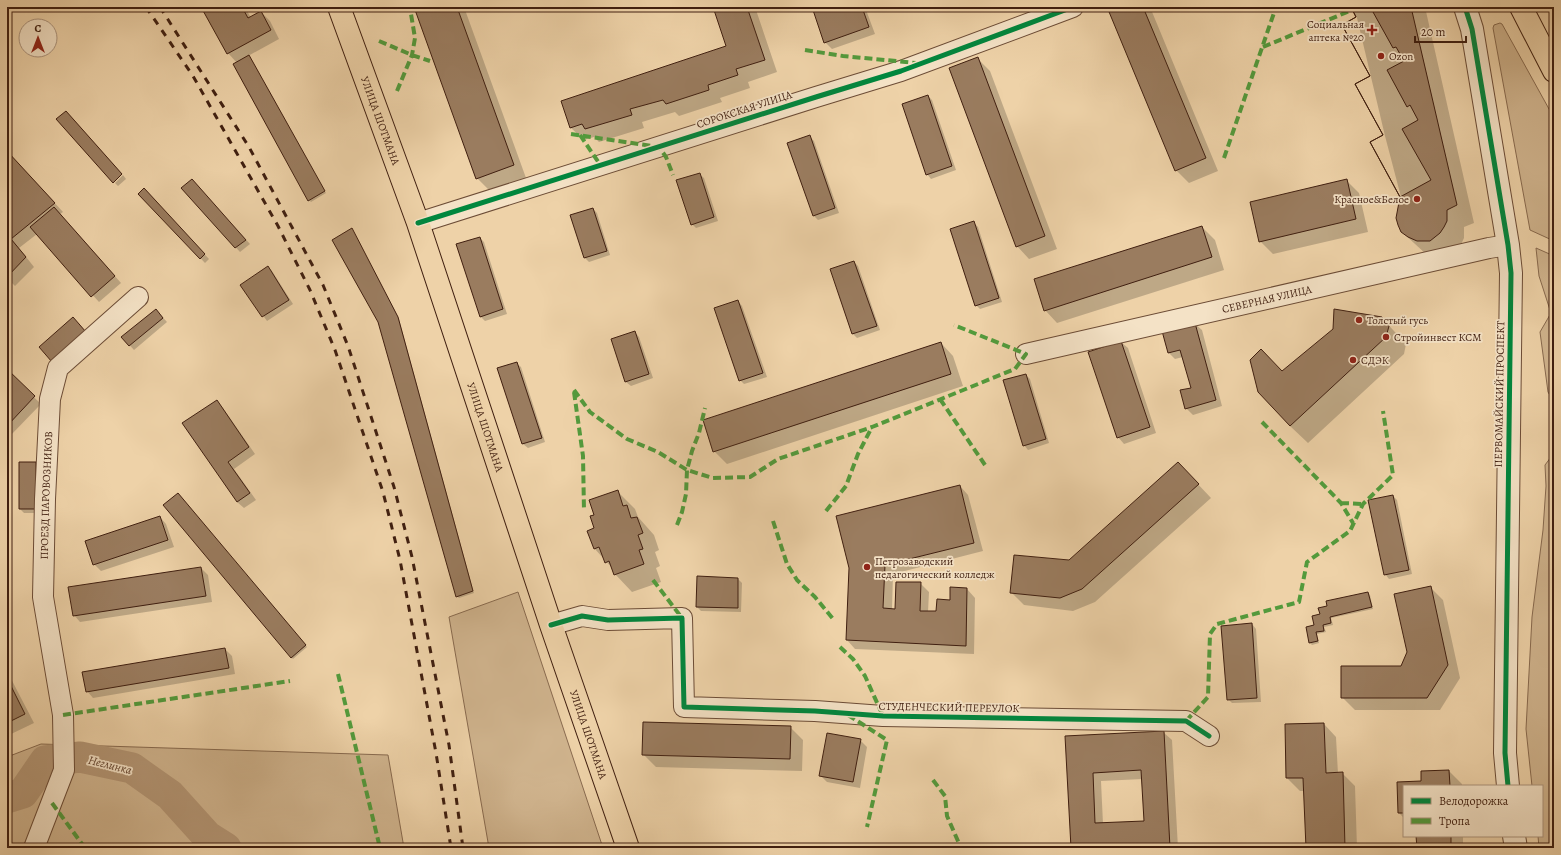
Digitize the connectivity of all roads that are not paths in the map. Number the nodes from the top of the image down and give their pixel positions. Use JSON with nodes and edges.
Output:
{"nodes":[{"id":1,"x":339,"y":7,"type":"edge"},
{"id":2,"x":1073,"y":7,"type":"edge"},
{"id":3,"x":1465,"y":7,"type":"edge"},
{"id":4,"x":1479,"y":7,"type":"edge"},
{"id":5,"x":1521,"y":7,"type":"edge"},
{"id":6,"x":1472,"y":29,"type":"junction"},
{"id":7,"x":1554,"y":71,"type":"edge"},
{"id":8,"x":418,"y":224,"type":"junction"},
{"id":9,"x":1508,"y":245,"type":"junction"},
{"id":10,"x":138,"y":297,"type":"dead end"},
{"id":11,"x":1026,"y":354,"type":"dead end"},
{"id":12,"x":551,"y":625,"type":"junction"},
{"id":13,"x":1209,"y":736,"type":"dead end"},
{"id":14,"x":1508,"y":785,"type":"edge"},
{"id":15,"x":1514,"y":837,"type":"edge"},
{"id":16,"x":34,"y":848,"type":"edge"},
{"id":17,"x":628,"y":848,"type":"edge"},
{"id":18,"x":1516,"y":848,"type":"edge"}],
"edges":[{"from":1,"to":8,"type":"main road","name":"УЛИЦА ШОТМАНА"},
{"from":2,"to":8,"type":"street","name":"СОРОКСКАЯ УЛИЦА"},
{"from":3,"to":6,"type":"street","name":"ПЕРВОМАЙСКИЙ ПРОСПЕКТ"},
{"from":4,"to":6,"type":"street"},
{"from":5,"to":7,"type":"main road"},
{"from":6,"to":9,"type":"street","name":"ПЕРВОМАЙСКИЙ ПРОСПЕКТ"},
{"from":8,"to":12,"type":"main road","name":"УЛИЦА ШОТМАНА"},
{"from":9,"to":11,"type":"street","name":"СЕВЕРНАЯ УЛИЦА"},
{"from":9,"to":14,"type":"street","name":"ПЕРВОМАЙСКИЙ ПРОСПЕКТ"},
{"from":10,"to":16,"type":"street","name":"ПРОЕЗД ПАРОВОЗНИКОВ"},
{"from":12,"to":13,"type":"street","name":"СТУДЕНЧЕСКИЙ ПЕРЕУЛОК"},
{"from":12,"to":17,"type":"main road","name":"УЛИЦА ШОТМАНА"},
{"from":15,"to":18,"type":"street"}]}
